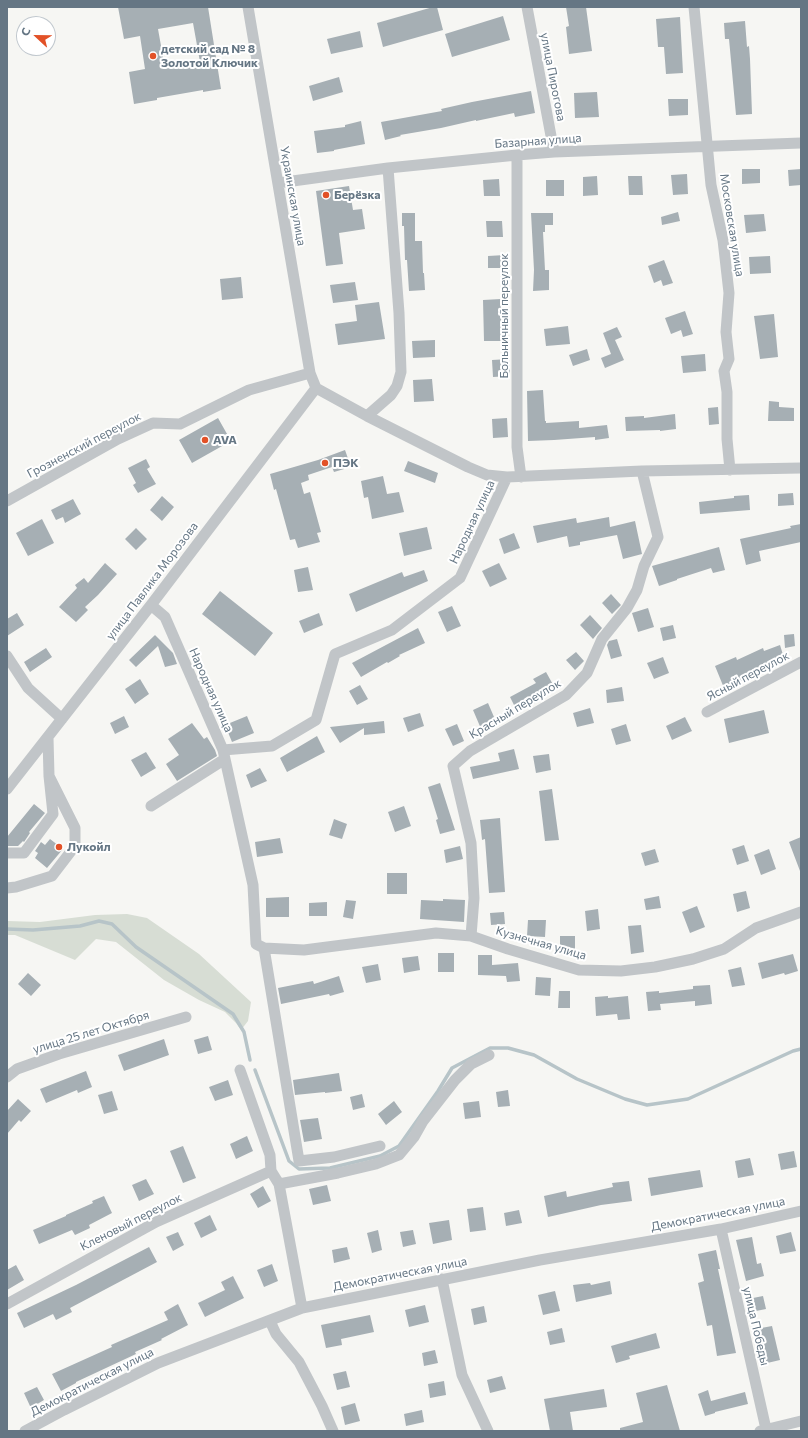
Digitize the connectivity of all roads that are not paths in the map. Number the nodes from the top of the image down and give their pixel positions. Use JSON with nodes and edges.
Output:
{"nodes":[{"id":1,"x":248,"y":7,"type":"edge"},
{"id":2,"x":527,"y":7,"type":"edge"},
{"id":3,"x":694,"y":7,"type":"edge"},
{"id":4,"x":801,"y":143,"type":"edge"},
{"id":5,"x":708,"y":146,"type":"junction"},
{"id":6,"x":554,"y":152,"type":"junction"},
{"id":7,"x":517,"y":155,"type":"junction"},
{"id":8,"x":388,"y":168,"type":"junction"},
{"id":9,"x":278,"y":183,"type":"junction"},
{"id":10,"x":310,"y":373,"type":"junction"},
{"id":11,"x":316,"y":388,"type":"junction"},
{"id":12,"x":367,"y":416,"type":"junction"},
{"id":13,"x":801,"y":468,"type":"edge"},
{"id":14,"x":730,"y":470,"type":"junction"},
{"id":15,"x":642,"y":471,"type":"junction"},
{"id":16,"x":507,"y":477,"type":"junction"},
{"id":17,"x":521,"y":477,"type":"junction"},
{"id":18,"x":7,"y":501,"type":"edge"},
{"id":19,"x":151,"y":605,"type":"junction"},
{"id":20,"x":7,"y":656,"type":"edge"},
{"id":21,"x":801,"y":662,"type":"edge"},
{"id":22,"x":707,"y":712,"type":"dead end"},
{"id":23,"x":62,"y":719,"type":"junction"},
{"id":24,"x":48,"y":738,"type":"junction"},
{"id":25,"x":224,"y":754,"type":"junction"},
{"id":26,"x":49,"y":776,"type":"junction"},
{"id":27,"x":7,"y":789,"type":"edge"},
{"id":28,"x":151,"y":806,"type":"dead end"},
{"id":29,"x":7,"y":852,"type":"edge"},
{"id":30,"x":7,"y":888,"type":"edge"},
{"id":31,"x":801,"y":912,"type":"edge"},
{"id":32,"x":471,"y":936,"type":"junction"},
{"id":33,"x":264,"y":948,"type":"junction"},
{"id":34,"x":186,"y":1017,"type":"dead end"},
{"id":35,"x":489,"y":1055,"type":"dead end"},
{"id":36,"x":240,"y":1070,"type":"dead end"},
{"id":37,"x":7,"y":1077,"type":"edge"},
{"id":38,"x":380,"y":1146,"type":"dead end"},
{"id":39,"x":271,"y":1171,"type":"junction"},
{"id":40,"x":279,"y":1184,"type":"junction"},
{"id":41,"x":801,"y":1211,"type":"edge"},
{"id":42,"x":721,"y":1229,"type":"junction"},
{"id":43,"x":442,"y":1279,"type":"junction"},
{"id":44,"x":7,"y":1304,"type":"edge"},
{"id":45,"x":302,"y":1308,"type":"junction"},
{"id":46,"x":270,"y":1321,"type":"junction"},
{"id":47,"x":801,"y":1421,"type":"edge"},
{"id":48,"x":763,"y":1430,"type":"edge"},
{"id":49,"x":25,"y":1431,"type":"edge"},
{"id":50,"x":333,"y":1431,"type":"edge"},
{"id":51,"x":488,"y":1431,"type":"edge"}],
"edges":[{"from":1,"to":9,"type":"street","name":"Украинская улица"},
{"from":2,"to":6,"type":"street","name":"улица Пирогова"},
{"from":3,"to":5,"type":"street","name":"Московская улица"},
{"from":4,"to":5,"type":"street","name":"Базарная улица"},
{"from":5,"to":6,"type":"street","name":"Базарная улица"},
{"from":5,"to":14,"type":"street","name":"Московская улица"},
{"from":6,"to":7,"type":"street","name":"Базарная улица"},
{"from":7,"to":8,"type":"street","name":"Базарная улица"},
{"from":7,"to":17,"type":"street","name":"Больничный переулок"},
{"from":8,"to":9,"type":"street","name":"Базарная улица"},
{"from":8,"to":12,"type":"street"},
{"from":9,"to":10,"type":"street","name":"Украинская улица"},
{"from":10,"to":11,"type":"street","name":"Украинская улица"},
{"from":10,"to":18,"type":"street","name":"Грозненский переулок"},
{"from":11,"to":12,"type":"street","name":"Народная улица"},
{"from":11,"to":19,"type":"street","name":"улица Павлика Морозова"},
{"from":12,"to":16,"type":"street","name":"Народная улица"},
{"from":13,"to":14,"type":"street","name":"Народная улица"},
{"from":14,"to":15,"type":"street","name":"Народная улица"},
{"from":15,"to":17,"type":"street","name":"Народная улица"},
{"from":15,"to":32,"type":"street","name":"Красный переулок"},
{"from":16,"to":17,"type":"street","name":"Народная улица"},
{"from":16,"to":25,"type":"street","name":"Народная улица"},
{"from":19,"to":23,"type":"street","name":"улица Павлика Морозова"},
{"from":19,"to":25,"type":"street","name":"Народная улица"},
{"from":20,"to":23,"type":"street"},
{"from":21,"to":22,"type":"street","name":"Ясный переулок"},
{"from":23,"to":24,"type":"street","name":"улица Павлика Морозова"},
{"from":24,"to":26,"type":"street"},
{"from":24,"to":27,"type":"street","name":"улица Павлика Морозова"},
{"from":25,"to":28,"type":"street"},
{"from":25,"to":33,"type":"street"},
{"from":26,"to":29,"type":"street"},
{"from":26,"to":30,"type":"street"},
{"from":31,"to":32,"type":"street","name":"Кузнечная улица"},
{"from":32,"to":33,"type":"street","name":"Кузнечная улица"},
{"from":33,"to":38,"type":"street"},
{"from":34,"to":37,"type":"street","name":"улица 25 лет Октября"},
{"from":35,"to":40,"type":"street"},
{"from":36,"to":39,"type":"street"},
{"from":39,"to":40,"type":"street"},
{"from":39,"to":44,"type":"street","name":"Кленовый переулок"},
{"from":40,"to":45,"type":"street"},
{"from":41,"to":42,"type":"street","name":"Демократическая улица"},
{"from":42,"to":43,"type":"street","name":"Демократическая улица"},
{"from":42,"to":48,"type":"street","name":"улица Победы"},
{"from":43,"to":45,"type":"street","name":"Демократическая улица"},
{"from":43,"to":51,"type":"street"},
{"from":45,"to":46,"type":"street","name":"Демократическая улица"},
{"from":46,"to":49,"type":"street","name":"Демократическая улица"},
{"from":46,"to":50,"type":"street"},
{"from":47,"to":48,"type":"street","name":"улица Победы"}]}
